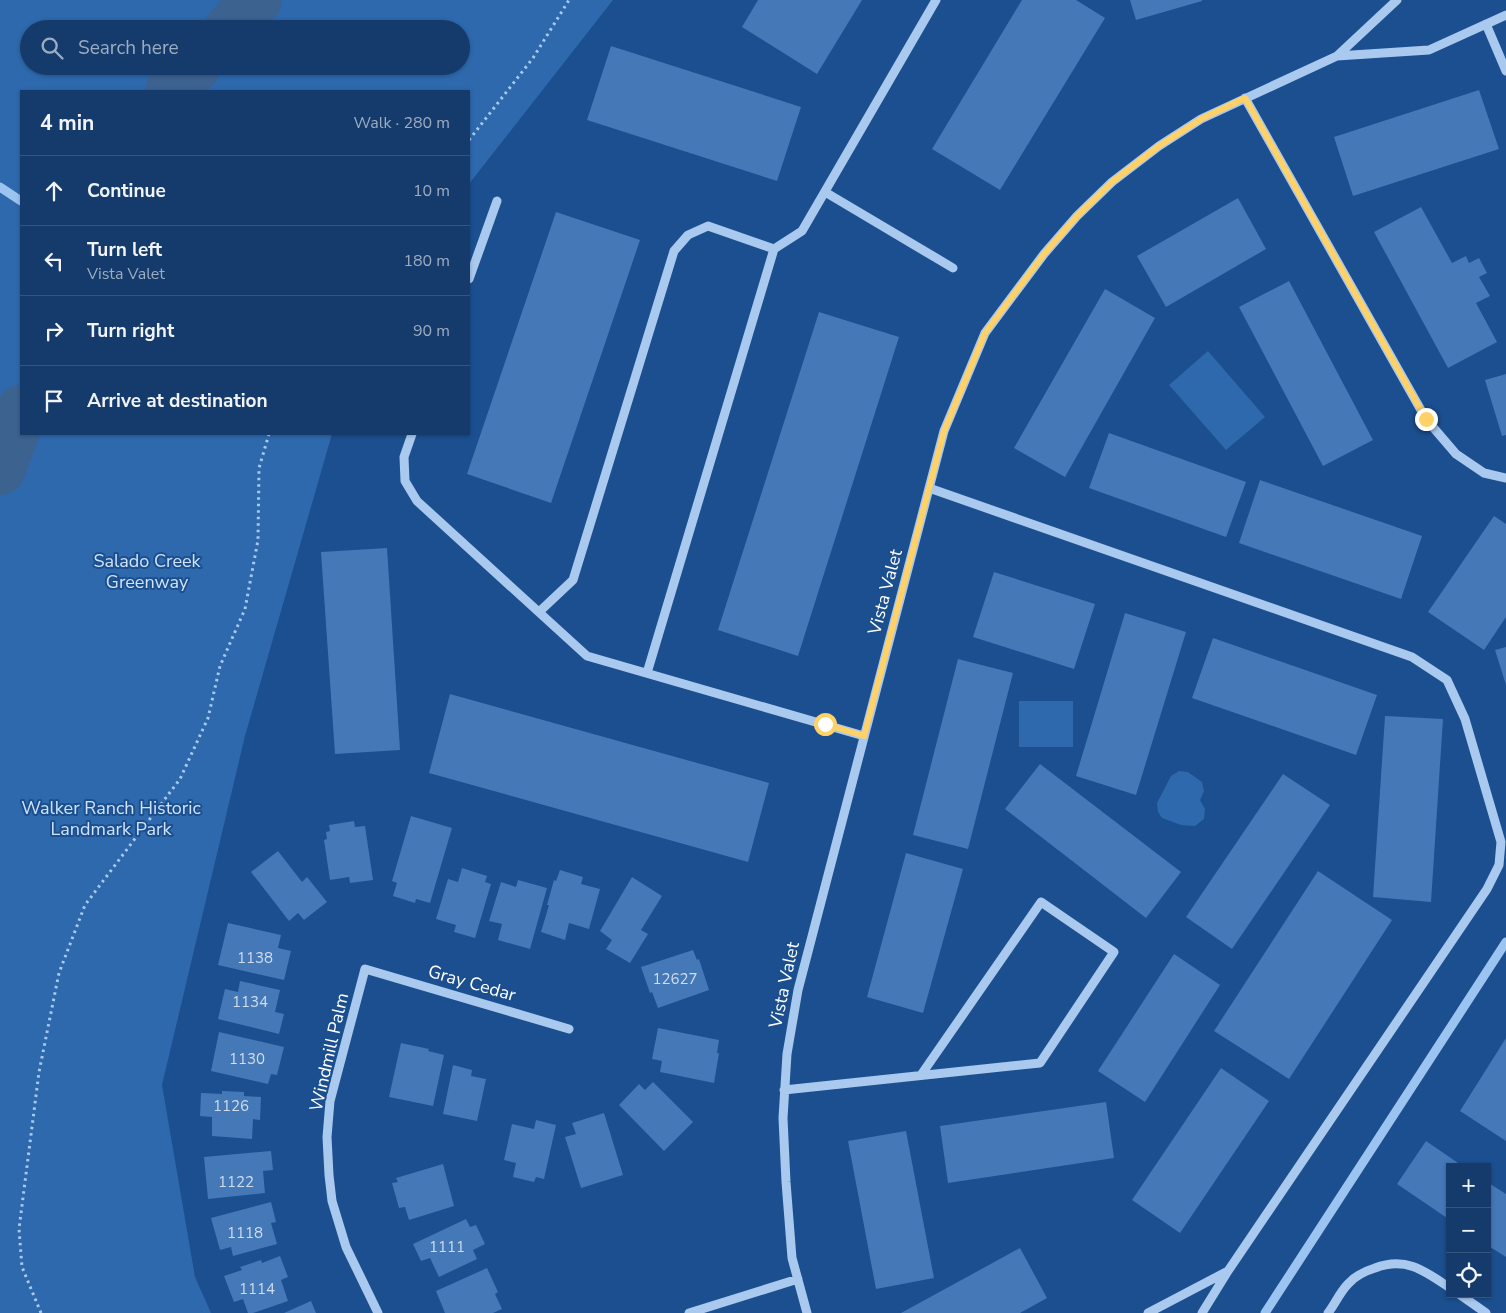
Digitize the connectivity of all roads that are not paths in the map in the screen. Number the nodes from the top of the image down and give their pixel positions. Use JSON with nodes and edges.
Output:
{"nodes":[{"id":1,"x":936,"y":0,"type":"edge"},
{"id":2,"x":1397,"y":0,"type":"edge"},
{"id":3,"x":1506,"y":16,"type":"edge"},
{"id":4,"x":1486,"y":24,"type":"junction"},
{"id":5,"x":1336,"y":56,"type":"junction"},
{"id":6,"x":1506,"y":71,"type":"edge"},
{"id":7,"x":1245,"y":98,"type":"junction"},
{"id":8,"x":825,"y":192,"type":"junction"},
{"id":9,"x":497,"y":201,"type":"dead end"},
{"id":10,"x":774,"y":249,"type":"junction"},
{"id":11,"x":953,"y":268,"type":"dead end"},
{"id":12,"x":470,"y":276,"type":"edge"},
{"id":13,"x":412,"y":435,"type":"edge"},
{"id":14,"x":1506,"y":478,"type":"edge"},
{"id":15,"x":929,"y":488,"type":"junction"},
{"id":16,"x":539,"y":612,"type":"junction"},
{"id":17,"x":647,"y":674,"type":"junction"},
{"id":18,"x":864,"y":736,"type":"junction"},
{"id":19,"x":366,"y":969,"type":"joint"},
{"id":20,"x":569,"y":1029,"type":"dead end"},
{"id":21,"x":922,"y":1075,"type":"junction"},
{"id":22,"x":784,"y":1090,"type":"junction"},
{"id":23,"x":1228,"y":1271,"type":"junction"},
{"id":24,"x":798,"y":1279,"type":"junction"},
{"id":25,"x":1446,"y":1285,"type":"edge"},
{"id":26,"x":1465,"y":1298,"type":"edge"},
{"id":27,"x":378,"y":1313,"type":"edge"},
{"id":28,"x":689,"y":1313,"type":"edge"},
{"id":29,"x":807,"y":1313,"type":"edge"},
{"id":30,"x":1148,"y":1313,"type":"edge"},
{"id":31,"x":1202,"y":1313,"type":"edge"},
{"id":32,"x":1328,"y":1313,"type":"edge"},
{"id":33,"x":1486,"y":1313,"type":"edge"}],
"edges":[{"from":1,"to":8,"type":"street"},
{"from":2,"to":5,"type":"street","name":"Vista Valet"},
{"from":3,"to":4,"type":"street","name":"Vista Valet"},
{"from":4,"to":5,"type":"street","name":"Vista Valet"},
{"from":4,"to":6,"type":"street"},
{"from":5,"to":7,"type":"street","name":"Vista Valet"},
{"from":7,"to":14,"type":"street"},
{"from":7,"to":15,"type":"street","name":"Vista Valet"},
{"from":8,"to":10,"type":"street"},
{"from":8,"to":11,"type":"street"},
{"from":9,"to":12,"type":"street"},
{"from":10,"to":16,"type":"street"},
{"from":10,"to":17,"type":"street"},
{"from":13,"to":16,"type":"street"},
{"from":15,"to":18,"type":"street","name":"Vista Valet"},
{"from":15,"to":23,"type":"street"},
{"from":16,"to":17,"type":"street"},
{"from":17,"to":18,"type":"street"},
{"from":18,"to":22,"type":"street","name":"Vista Valet"},
{"from":19,"to":20,"type":"street","name":"Gray Cedar"},
{"from":19,"to":27,"type":"street","name":"Windmill Palm"},
{"from":21,"to":21,"type":"street"},
{"from":21,"to":22,"type":"street"},
{"from":22,"to":24,"type":"street","name":"Vista Valet"},
{"from":23,"to":30,"type":"street"},
{"from":23,"to":31,"type":"street"},
{"from":24,"to":28,"type":"street"},
{"from":24,"to":29,"type":"street","name":"Vista Valet"},
{"from":25,"to":32,"type":"street"},
{"from":26,"to":33,"type":"street"}]}
